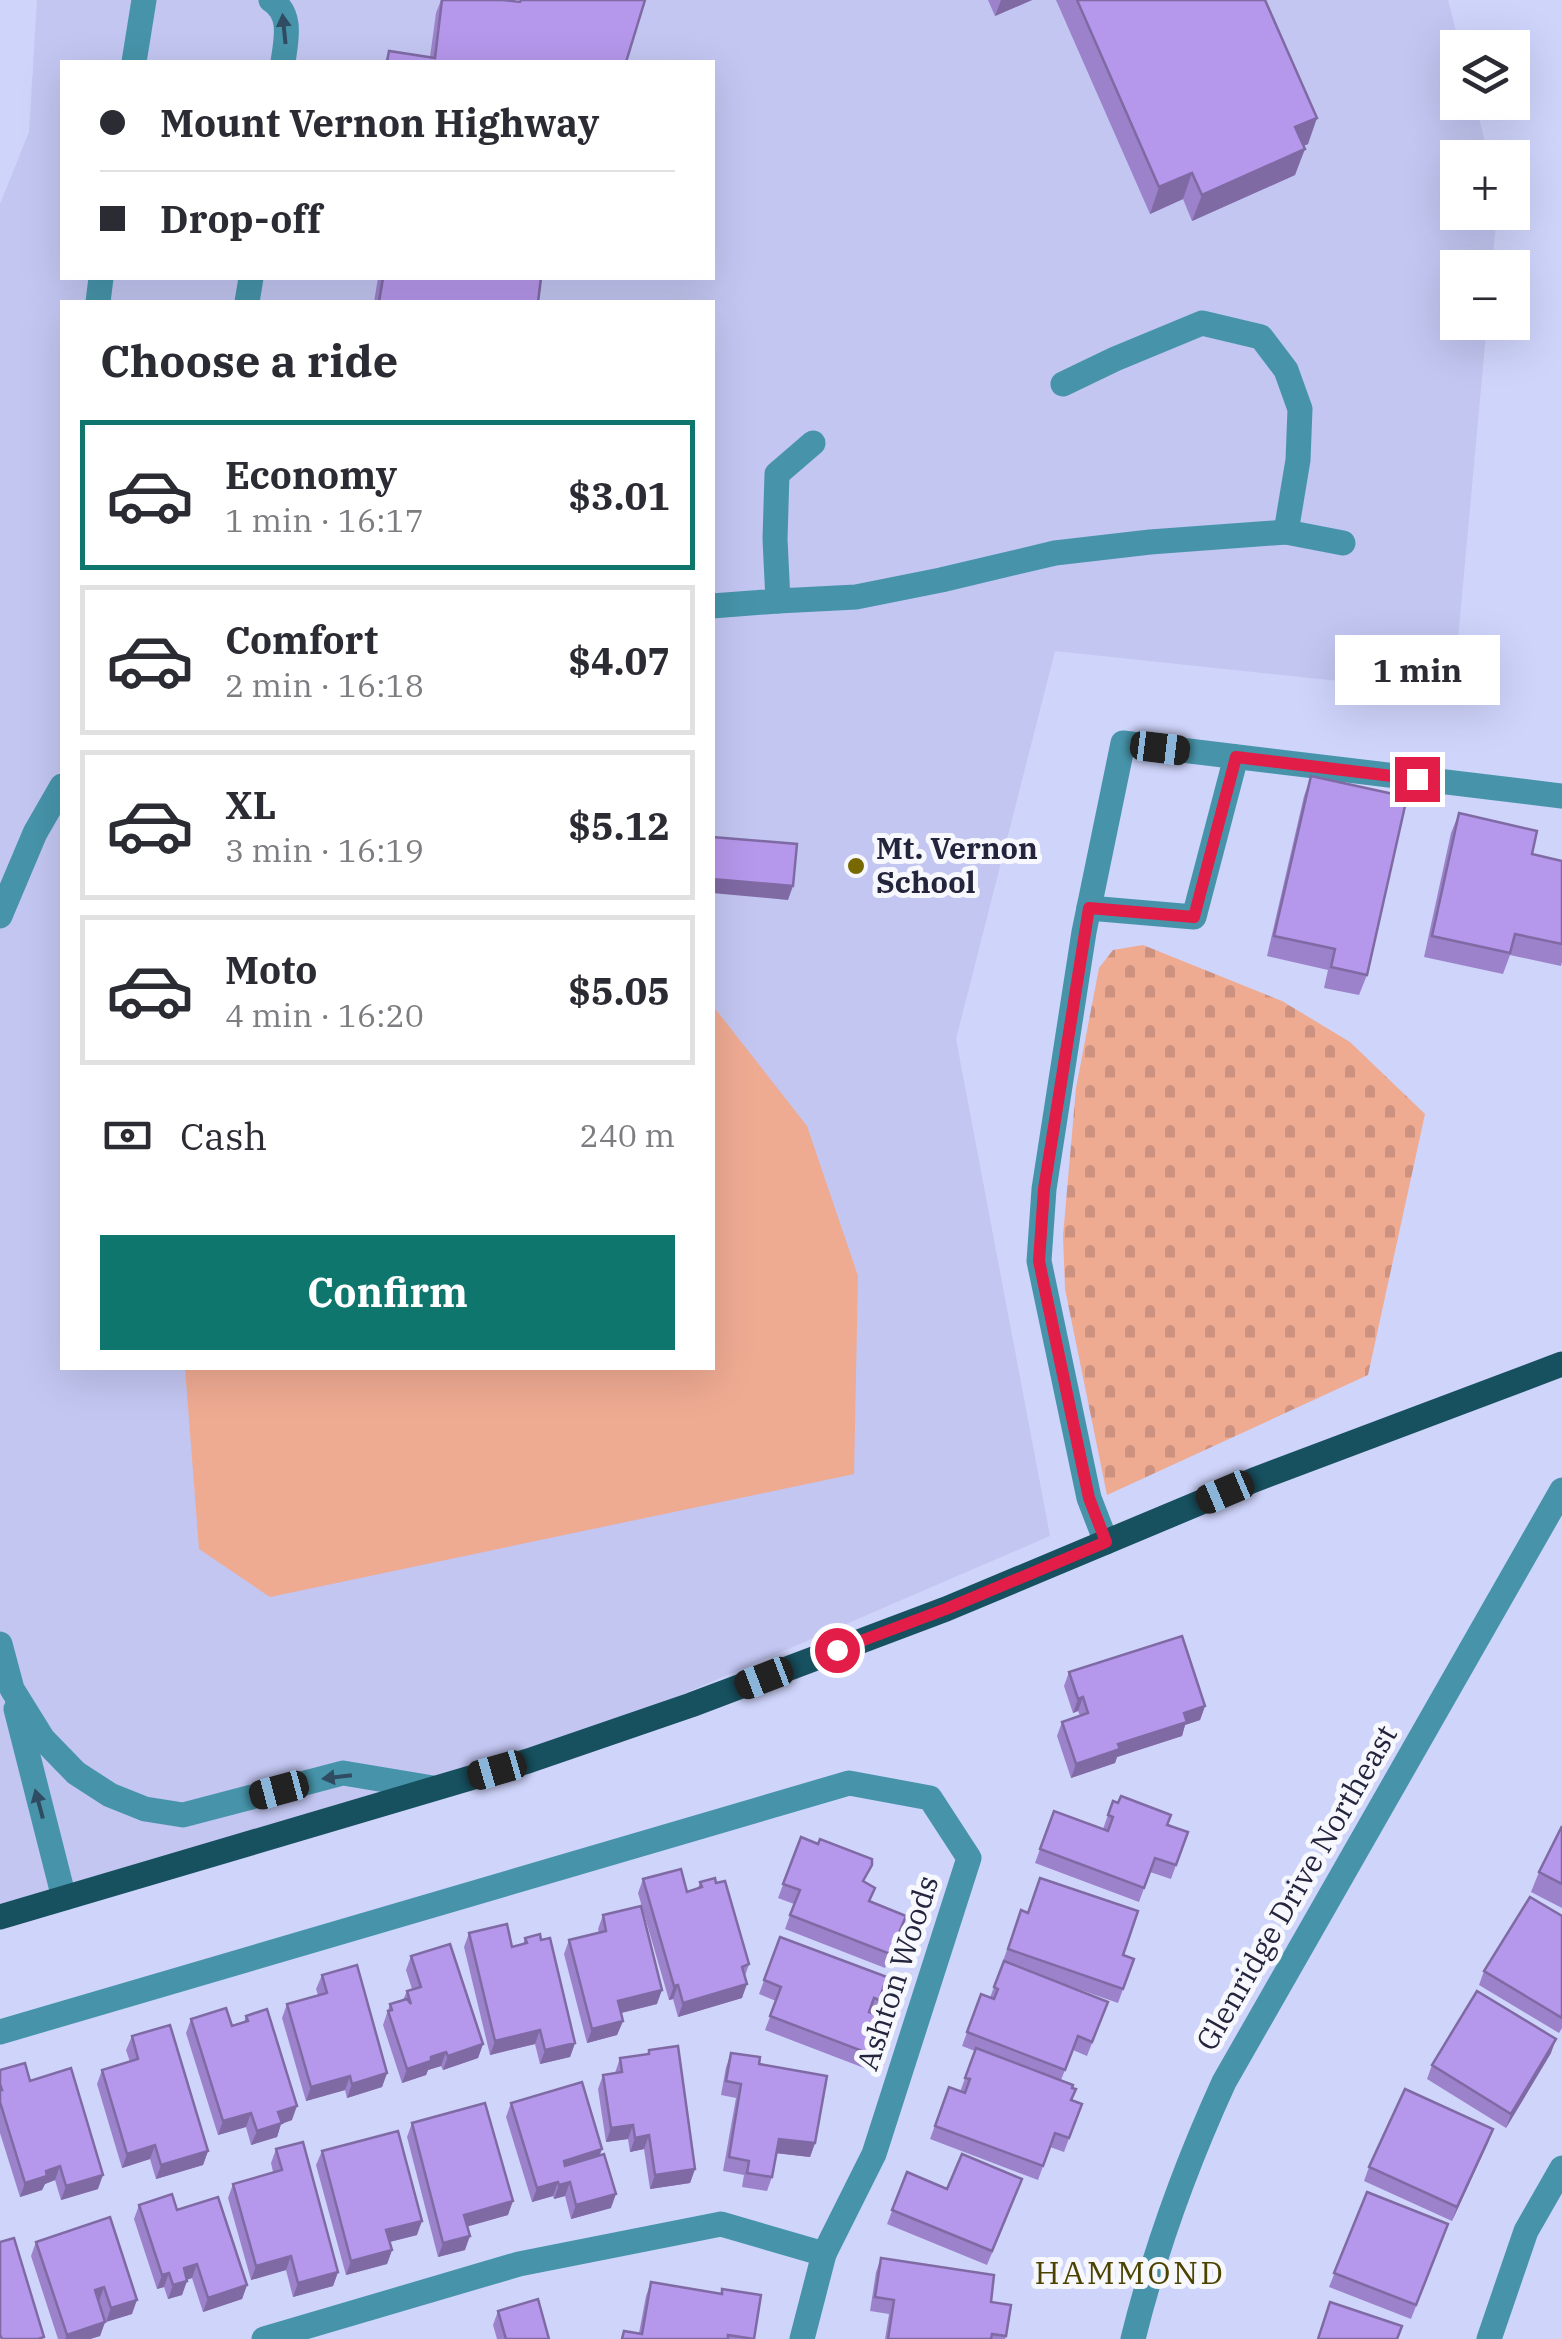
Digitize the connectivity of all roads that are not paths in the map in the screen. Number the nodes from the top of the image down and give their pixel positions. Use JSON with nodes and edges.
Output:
{"nodes":[{"id":1,"x":144,"y":0,"type":"edge"},
{"id":2,"x":270,"y":0,"type":"edge"},
{"id":3,"x":134,"y":60,"type":"edge"},
{"id":4,"x":283,"y":60,"type":"edge"},
{"id":5,"x":1063,"y":384,"type":"dead end"},
{"id":6,"x":813,"y":444,"type":"dead end"},
{"id":7,"x":1286,"y":532,"type":"junction"},
{"id":8,"x":1342,"y":543,"type":"dead end"},
{"id":9,"x":778,"y":601,"type":"junction"},
{"id":10,"x":715,"y":606,"type":"edge"},
{"id":11,"x":1236,"y":757,"type":"junction"},
{"id":12,"x":60,"y":790,"type":"edge"},
{"id":13,"x":1562,"y":796,"type":"edge"},
{"id":14,"x":1089,"y":908,"type":"junction"},
{"id":15,"x":0,"y":916,"type":"edge"},
{"id":16,"x":1562,"y":1364,"type":"edge"},
{"id":17,"x":1562,"y":1490,"type":"edge"},
{"id":18,"x":1106,"y":1542,"type":"junction"},
{"id":19,"x":0,"y":1644,"type":"edge"},
{"id":20,"x":12,"y":1689,"type":"junction"},
{"id":21,"x":433,"y":1788,"type":"junction"},
{"id":22,"x":64,"y":1898,"type":"junction"},
{"id":23,"x":2,"y":1909,"type":"edge"},
{"id":24,"x":0,"y":2032,"type":"edge"},
{"id":25,"x":1562,"y":2168,"type":"edge"},
{"id":26,"x":824,"y":2254,"type":"junction"},
{"id":27,"x":264,"y":2339,"type":"edge"},
{"id":28,"x":802,"y":2339,"type":"edge"},
{"id":29,"x":1133,"y":2339,"type":"edge"},
{"id":30,"x":1489,"y":2339,"type":"edge"}],
"edges":[{"from":1,"to":3,"type":"street"},
{"from":4,"to":2,"type":"street","one_way":true},
{"from":5,"to":7,"type":"street"},
{"from":6,"to":9,"type":"street"},
{"from":7,"to":8,"type":"street"},
{"from":7,"to":9,"type":"street"},
{"from":9,"to":10,"type":"street"},
{"from":11,"to":13,"type":"street"},
{"from":11,"to":14,"type":"street"},
{"from":11,"to":14,"type":"street"},
{"from":12,"to":15,"type":"street"},
{"from":14,"to":18,"type":"street"},
{"from":16,"to":18,"type":"main road"},
{"from":17,"to":29,"type":"street","name":"Glenridge Drive Northeast"},
{"from":18,"to":21,"type":"main road"},
{"from":19,"to":20,"type":"street"},
{"from":21,"to":20,"type":"street","one_way":true},
{"from":22,"to":20,"type":"street","one_way":true},
{"from":21,"to":22,"type":"main road"},
{"from":22,"to":23,"type":"main road"},
{"from":24,"to":26,"type":"street","name":"Ashton Woods"},
{"from":25,"to":30,"type":"street"},
{"from":26,"to":27,"type":"street"},
{"from":26,"to":28,"type":"street"}]}
